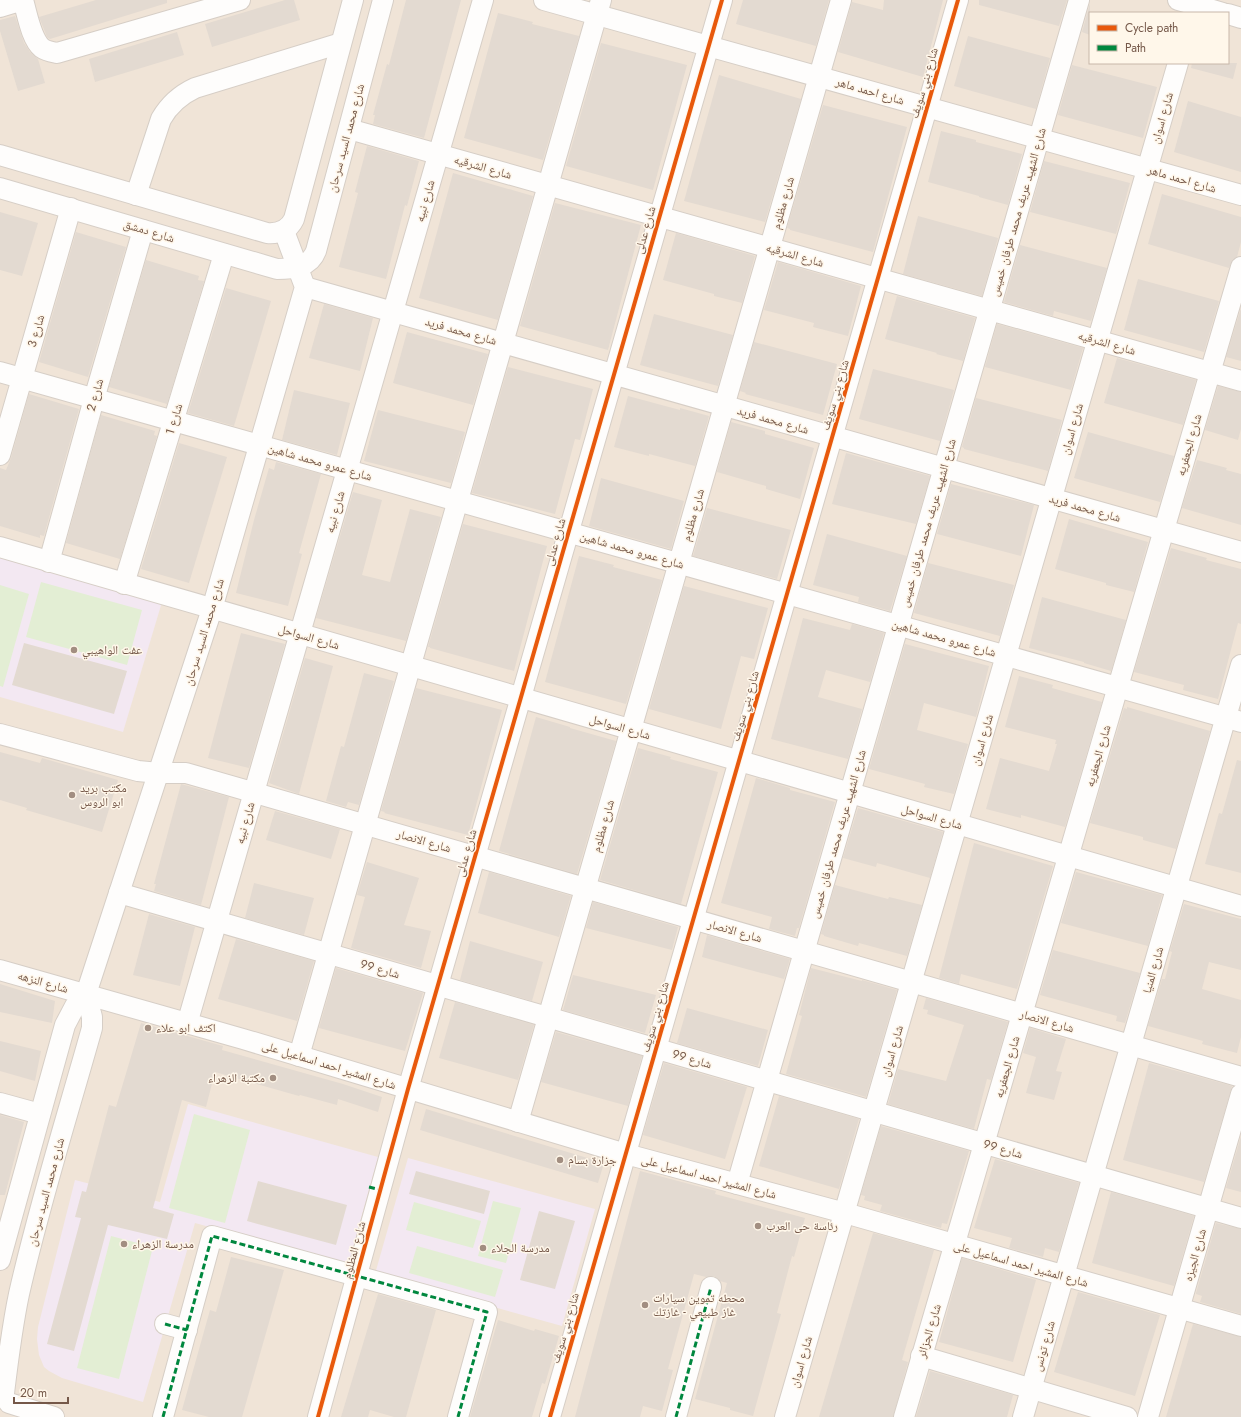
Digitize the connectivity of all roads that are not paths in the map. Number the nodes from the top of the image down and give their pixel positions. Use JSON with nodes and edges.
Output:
{"nodes":[{"id":1,"x":240,"y":0,"type":"edge"},
{"id":2,"x":353,"y":0,"type":"edge"},
{"id":3,"x":383,"y":0,"type":"edge"},
{"id":4,"x":483,"y":0,"type":"edge"},
{"id":5,"x":544,"y":0,"type":"edge"},
{"id":6,"x":722,"y":0,"type":"edge"},
{"id":7,"x":842,"y":0,"type":"edge"},
{"id":8,"x":958,"y":0,"type":"edge"},
{"id":9,"x":1080,"y":0,"type":"edge"},
{"id":10,"x":1190,"y":4,"type":"edge"},
{"id":11,"x":0,"y":7,"type":"edge"},
{"id":12,"x":599,"y":7,"type":"edge"},
{"id":13,"x":1219,"y":12,"type":"edge"},
{"id":14,"x":1229,"y":14,"type":"edge"},
{"id":15,"x":1241,"y":18,"type":"edge"},
{"id":16,"x":341,"y":43,"type":"junction"},
{"id":17,"x":708,"y":46,"type":"junction"},
{"id":18,"x":1178,"y":64,"type":"edge"},
{"id":19,"x":819,"y":77,"type":"junction"},
{"id":20,"x":928,"y":107,"type":"junction"},
{"id":21,"x":348,"y":129,"type":"junction"},
{"id":22,"x":1040,"y":139,"type":"junction"},
{"id":23,"x":438,"y":154,"type":"junction"},
{"id":24,"x":0,"y":155,"type":"edge"},
{"id":25,"x":1147,"y":169,"type":"junction"},
{"id":26,"x":548,"y":185,"type":"junction"},
{"id":27,"x":0,"y":188,"type":"edge"},
{"id":28,"x":136,"y":195,"type":"junction"},
{"id":29,"x":1241,"y":195,"type":"edge"},
{"id":30,"x":71,"y":208,"type":"junction"},
{"id":31,"x":659,"y":217,"type":"junction"},
{"id":32,"x":143,"y":230,"type":"junction"},
{"id":33,"x":284,"y":231,"type":"junction"},
{"id":34,"x":770,"y":248,"type":"junction"},
{"id":35,"x":224,"y":254,"type":"junction"},
{"id":36,"x":298,"y":267,"type":"junction"},
{"id":37,"x":1241,"y":267,"type":"edge"},
{"id":38,"x":878,"y":279,"type":"junction"},
{"id":39,"x":305,"y":287,"type":"junction"},
{"id":40,"x":990,"y":310,"type":"junction"},
{"id":41,"x":393,"y":312,"type":"junction"},
{"id":42,"x":1098,"y":341,"type":"junction"},
{"id":43,"x":503,"y":343,"type":"junction"},
{"id":44,"x":0,"y":372,"type":"edge"},
{"id":45,"x":1210,"y":372,"type":"junction"},
{"id":46,"x":614,"y":374,"type":"junction"},
{"id":47,"x":22,"y":378,"type":"junction"},
{"id":48,"x":1241,"y":381,"type":"edge"},
{"id":49,"x":94,"y":399,"type":"junction"},
{"id":50,"x":724,"y":406,"type":"junction"},
{"id":51,"x":173,"y":421,"type":"junction"},
{"id":52,"x":833,"y":436,"type":"junction"},
{"id":53,"x":260,"y":445,"type":"junction"},
{"id":54,"x":0,"y":455,"type":"edge"},
{"id":55,"x":944,"y":468,"type":"junction"},
{"id":56,"x":347,"y":470,"type":"junction"},
{"id":57,"x":1052,"y":499,"type":"junction"},
{"id":58,"x":457,"y":501,"type":"junction"},
{"id":59,"x":1164,"y":531,"type":"junction"},
{"id":60,"x":568,"y":532,"type":"junction"},
{"id":61,"x":0,"y":547,"type":"edge"},
{"id":62,"x":1241,"y":552,"type":"edge"},
{"id":63,"x":49,"y":562,"type":"junction"},
{"id":64,"x":679,"y":564,"type":"junction"},
{"id":65,"x":124,"y":584,"type":"junction"},
{"id":66,"x":788,"y":594,"type":"junction"},
{"id":67,"x":212,"y":609,"type":"junction"},
{"id":68,"x":899,"y":625,"type":"junction"},
{"id":69,"x":300,"y":634,"type":"junction"},
{"id":70,"x":1006,"y":656,"type":"junction"},
{"id":71,"x":1241,"y":665,"type":"edge"},
{"id":72,"x":410,"y":666,"type":"junction"},
{"id":73,"x":1118,"y":687,"type":"junction"},
{"id":74,"x":521,"y":698,"type":"junction"},
{"id":75,"x":1233,"y":720,"type":"edge"},
{"id":76,"x":631,"y":730,"type":"junction"},
{"id":77,"x":0,"y":734,"type":"edge"},
{"id":78,"x":740,"y":761,"type":"junction"},
{"id":79,"x":159,"y":773,"type":"junction"},
{"id":80,"x":254,"y":792,"type":"junction"},
{"id":81,"x":850,"y":793,"type":"junction"},
{"id":82,"x":365,"y":824,"type":"junction"},
{"id":83,"x":958,"y":824,"type":"junction"},
{"id":84,"x":475,"y":856,"type":"junction"},
{"id":85,"x":1069,"y":856,"type":"junction"},
{"id":86,"x":586,"y":888,"type":"junction"},
{"id":87,"x":1177,"y":888,"type":"junction"},
{"id":88,"x":119,"y":893,"type":"junction"},
{"id":89,"x":1241,"y":906,"type":"edge"},
{"id":90,"x":694,"y":919,"type":"junction"},
{"id":91,"x":217,"y":922,"type":"junction"},
{"id":92,"x":805,"y":951,"type":"junction"},
{"id":93,"x":328,"y":954,"type":"junction"},
{"id":94,"x":0,"y":970,"type":"edge"},
{"id":95,"x":912,"y":982,"type":"junction"},
{"id":96,"x":438,"y":986,"type":"junction"},
{"id":97,"x":86,"y":994,"type":"junction"},
{"id":98,"x":1022,"y":1014,"type":"junction"},
{"id":99,"x":548,"y":1018,"type":"junction"},
{"id":100,"x":187,"y":1024,"type":"junction"},
{"id":101,"x":1131,"y":1046,"type":"junction"},
{"id":102,"x":657,"y":1049,"type":"junction"},
{"id":103,"x":299,"y":1056,"type":"junction"},
{"id":104,"x":1241,"y":1077,"type":"edge"},
{"id":105,"x":767,"y":1081,"type":"junction"},
{"id":106,"x":408,"y":1088,"type":"junction"},
{"id":107,"x":1241,"y":1094,"type":"edge"},
{"id":108,"x":0,"y":1103,"type":"edge"},
{"id":109,"x":874,"y":1112,"type":"junction"},
{"id":110,"x":40,"y":1114,"type":"junction"},
{"id":111,"x":518,"y":1122,"type":"junction"},
{"id":112,"x":984,"y":1144,"type":"junction"},
{"id":113,"x":626,"y":1154,"type":"junction"},
{"id":114,"x":1094,"y":1175,"type":"junction"},
{"id":115,"x":737,"y":1184,"type":"junction"},
{"id":116,"x":1208,"y":1208,"type":"junction"},
{"id":117,"x":845,"y":1213,"type":"junction"},
{"id":118,"x":1241,"y":1218,"type":"edge"},
{"id":119,"x":955,"y":1245,"type":"junction"},
{"id":120,"x":0,"y":1260,"type":"edge"},
{"id":121,"x":357,"y":1276,"type":"junction"},
{"id":122,"x":1064,"y":1276,"type":"junction"},
{"id":123,"x":711,"y":1288,"type":"dead end"},
{"id":124,"x":9,"y":1302,"type":"edge"},
{"id":125,"x":1180,"y":1309,"type":"junction"},
{"id":126,"x":165,"y":1324,"type":"dead end"},
{"id":127,"x":1241,"y":1326,"type":"edge"},
{"id":128,"x":187,"y":1330,"type":"junction"},
{"id":129,"x":921,"y":1356,"type":"junction"},
{"id":130,"x":1031,"y":1389,"type":"junction"},
{"id":131,"x":6,"y":1400,"type":"edge"},
{"id":132,"x":54,"y":1417,"type":"edge"},
{"id":133,"x":162,"y":1417,"type":"edge"},
{"id":134,"x":318,"y":1417,"type":"edge"},
{"id":135,"x":458,"y":1417,"type":"edge"},
{"id":136,"x":550,"y":1417,"type":"edge"},
{"id":137,"x":676,"y":1417,"type":"edge"},
{"id":138,"x":785,"y":1417,"type":"edge"},
{"id":139,"x":904,"y":1417,"type":"edge"},
{"id":140,"x":1023,"y":1417,"type":"edge"},
{"id":141,"x":1127,"y":1417,"type":"edge"},
{"id":142,"x":1148,"y":1417,"type":"edge"}],
"edges":[{"from":1,"to":11,"type":"street"},
{"from":2,"to":16,"type":"street"},
{"from":3,"to":21,"type":"street","name":"شارع محمد السيد سرحان"},
{"from":4,"to":23,"type":"street","name":"شارع نبيه"},
{"from":5,"to":12,"type":"street","name":"شارع احمد ماهر"},
{"from":6,"to":17,"type":"street","name":"شارع عدلى"},
{"from":7,"to":19,"type":"street","name":"شارع مظلوم"},
{"from":8,"to":20,"type":"street","name":"شارع بني سويف"},
{"from":9,"to":22,"type":"street","name":"شارع الشهيد عريف محمد طرفان خميس"},
{"from":10,"to":13,"type":"street"},
{"from":12,"to":17,"type":"street","name":"شارع احمد ماهر"},
{"from":12,"to":26,"type":"street"},
{"from":14,"to":15,"type":"street"},
{"from":16,"to":28,"type":"street"},
{"from":16,"to":33,"type":"street"},
{"from":17,"to":19,"type":"street","name":"شارع احمد ماهر"},
{"from":17,"to":31,"type":"street","name":"شارع عدلى"},
{"from":18,"to":25,"type":"street","name":"شارع اسوان"},
{"from":19,"to":20,"type":"street","name":"شارع احمد ماهر"},
{"from":19,"to":34,"type":"street","name":"شارع مظلوم"},
{"from":20,"to":22,"type":"street","name":"شارع احمد ماهر"},
{"from":20,"to":38,"type":"street","name":"شارع بني سويف"},
{"from":21,"to":23,"type":"street","name":"شارع الشرقيه"},
{"from":21,"to":36,"type":"street","name":"شارع محمد السيد سرحان"},
{"from":22,"to":25,"type":"street","name":"شارع احمد ماهر"},
{"from":22,"to":40,"type":"street","name":"شارع الشهيد عريف محمد طرفان خميس"},
{"from":23,"to":26,"type":"street","name":"شارع الشرقيه"},
{"from":23,"to":41,"type":"street","name":"شارع نبيه"},
{"from":24,"to":28,"type":"street"},
{"from":25,"to":29,"type":"street","name":"شارع احمد ماهر"},
{"from":25,"to":42,"type":"street","name":"شارع اسوان"},
{"from":26,"to":31,"type":"street","name":"شارع الشرقيه"},
{"from":26,"to":43,"type":"street"},
{"from":27,"to":30,"type":"street","name":"شارع دمشق"},
{"from":28,"to":33,"type":"street"},
{"from":30,"to":32,"type":"street","name":"شارع دمشق"},
{"from":30,"to":47,"type":"street","name":"شارع 3"},
{"from":31,"to":34,"type":"street","name":"شارع الشرقيه"},
{"from":31,"to":46,"type":"street","name":"شارع عدلى"},
{"from":32,"to":35,"type":"street","name":"شارع دمشق"},
{"from":32,"to":49,"type":"street","name":"شارع 2"},
{"from":33,"to":36,"type":"street"},
{"from":34,"to":38,"type":"street","name":"شارع الشرقيه"},
{"from":34,"to":50,"type":"street","name":"شارع مظلوم"},
{"from":35,"to":36,"type":"street","name":"شارع دمشق"},
{"from":35,"to":51,"type":"street","name":"شارع 1"},
{"from":36,"to":39,"type":"street"},
{"from":37,"to":45,"type":"street","name":"شارع الجعفريه"},
{"from":38,"to":40,"type":"street","name":"شارع الشرقيه"},
{"from":38,"to":52,"type":"street","name":"شارع بني سويف"},
{"from":39,"to":41,"type":"street","name":"شارع محمد فريد"},
{"from":39,"to":53,"type":"street","name":"شارع محمد السيد سرحان"},
{"from":40,"to":42,"type":"street","name":"شارع الشرقيه"},
{"from":40,"to":55,"type":"street","name":"شارع الشهيد عريف محمد طرفان خميس"},
{"from":41,"to":43,"type":"street","name":"شارع محمد فريد"},
{"from":41,"to":56,"type":"street","name":"شارع نبيه"},
{"from":42,"to":45,"type":"street","name":"شارع الشرقيه"},
{"from":42,"to":57,"type":"street","name":"شارع اسوان"},
{"from":43,"to":46,"type":"street","name":"شارع محمد فريد"},
{"from":43,"to":58,"type":"street"},
{"from":44,"to":47,"type":"street","name":"شارع عمرو محمد شاهين"},
{"from":45,"to":48,"type":"street","name":"شارع الشرقيه"},
{"from":45,"to":59,"type":"street","name":"شارع الجعفريه"},
{"from":46,"to":50,"type":"street","name":"شارع محمد فريد"},
{"from":46,"to":60,"type":"street","name":"شارع عدلى"},
{"from":47,"to":49,"type":"street","name":"شارع عمرو محمد شاهين"},
{"from":47,"to":54,"type":"street","name":"شارع 3"},
{"from":49,"to":51,"type":"street","name":"شارع عمرو محمد شاهين"},
{"from":49,"to":63,"type":"street","name":"شارع 2"},
{"from":50,"to":52,"type":"street","name":"شارع محمد فريد"},
{"from":50,"to":64,"type":"street","name":"شارع مظلوم"},
{"from":51,"to":53,"type":"street","name":"شارع عمرو محمد شاهين"},
{"from":51,"to":65,"type":"street","name":"شارع 1"},
{"from":52,"to":55,"type":"street","name":"شارع محمد فريد"},
{"from":52,"to":66,"type":"street","name":"شارع بني سويف"},
{"from":53,"to":56,"type":"street","name":"شارع عمرو محمد شاهين"},
{"from":53,"to":67,"type":"street","name":"شارع محمد السيد سرحان"},
{"from":55,"to":57,"type":"street","name":"شارع محمد فريد"},
{"from":55,"to":68,"type":"street","name":"شارع الشهيد عريف محمد طرفان خميس"},
{"from":56,"to":58,"type":"street","name":"شارع عمرو محمد شاهين"},
{"from":56,"to":69,"type":"street","name":"شارع نبيه"},
{"from":57,"to":59,"type":"street","name":"شارع محمد فريد"},
{"from":57,"to":70,"type":"street","name":"شارع اسوان"},
{"from":58,"to":60,"type":"street","name":"شارع عمرو محمد شاهين"},
{"from":58,"to":72,"type":"street"},
{"from":59,"to":62,"type":"street","name":"شارع محمد فريد"},
{"from":59,"to":73,"type":"street","name":"شارع الجعفريه"},
{"from":60,"to":64,"type":"street","name":"شارع عمرو محمد شاهين"},
{"from":60,"to":74,"type":"street","name":"شارع عدلى"},
{"from":61,"to":63,"type":"street","name":"شارع السواحل"},
{"from":63,"to":65,"type":"street","name":"شارع السواحل"},
{"from":64,"to":66,"type":"street","name":"شارع عمرو محمد شاهين"},
{"from":64,"to":76,"type":"street","name":"شارع مظلوم"},
{"from":65,"to":67,"type":"street","name":"شارع السواحل"},
{"from":66,"to":68,"type":"street","name":"شارع عمرو محمد شاهين"},
{"from":66,"to":78,"type":"street","name":"شارع بني سويف"},
{"from":67,"to":69,"type":"street","name":"شارع السواحل"},
{"from":67,"to":79,"type":"street","name":"شارع محمد السيد سرحان"},
{"from":68,"to":70,"type":"street","name":"شارع عمرو محمد شاهين"},
{"from":68,"to":81,"type":"street","name":"شارع الشهيد عريف محمد طرفان خميس"},
{"from":69,"to":72,"type":"street","name":"شارع السواحل"},
{"from":69,"to":80,"type":"street","name":"شارع نبيه"},
{"from":70,"to":73,"type":"street","name":"شارع عمرو محمد شاهين"},
{"from":70,"to":83,"type":"street","name":"شارع اسوان"},
{"from":71,"to":75,"type":"street","name":"شارع المنيا"},
{"from":72,"to":74,"type":"street","name":"شارع السواحل"},
{"from":72,"to":82,"type":"street"},
{"from":73,"to":75,"type":"street","name":"شارع عمرو محمد شاهين"},
{"from":73,"to":85,"type":"street","name":"شارع الجعفريه"},
{"from":74,"to":76,"type":"street","name":"شارع السواحل"},
{"from":74,"to":84,"type":"street","name":"شارع عدلى"},
{"from":75,"to":87,"type":"street","name":"شارع المنيا"},
{"from":76,"to":78,"type":"street","name":"شارع السواحل"},
{"from":76,"to":86,"type":"street","name":"شارع مظلوم"},
{"from":77,"to":79,"type":"street","name":"شارع الانصار"},
{"from":78,"to":81,"type":"street","name":"شارع السواحل"},
{"from":78,"to":90,"type":"street","name":"شارع بني سويف"},
{"from":79,"to":80,"type":"street","name":"شارع الانصار"},
{"from":79,"to":88,"type":"street","name":"شارع محمد السيد سرحان"},
{"from":80,"to":82,"type":"street","name":"شارع الانصار"},
{"from":80,"to":91,"type":"street","name":"شارع نبيه"},
{"from":81,"to":83,"type":"street","name":"شارع السواحل"},
{"from":81,"to":92,"type":"street","name":"شارع الشهيد عريف محمد طرفان خميس"},
{"from":82,"to":84,"type":"street","name":"شارع الانصار"},
{"from":82,"to":93,"type":"street"},
{"from":83,"to":85,"type":"street","name":"شارع السواحل"},
{"from":83,"to":95,"type":"street","name":"شارع اسوان"},
{"from":84,"to":86,"type":"street","name":"شارع الانصار"},
{"from":84,"to":96,"type":"street","name":"شارع عدلى"},
{"from":85,"to":87,"type":"street","name":"شارع السواحل"},
{"from":85,"to":98,"type":"street","name":"شارع الجعفريه"},
{"from":86,"to":90,"type":"street","name":"شارع الانصار"},
{"from":86,"to":99,"type":"street","name":"شارع مظلوم"},
{"from":87,"to":89,"type":"street","name":"شارع السواحل"},
{"from":87,"to":101,"type":"street","name":"شارع المنيا"},
{"from":88,"to":91,"type":"street","name":"شارع 99"},
{"from":88,"to":97,"type":"street","name":"شارع محمد السيد سرحان"},
{"from":90,"to":92,"type":"street","name":"شارع الانصار"},
{"from":90,"to":102,"type":"street","name":"شارع بني سويف"},
{"from":91,"to":93,"type":"street","name":"شارع 99"},
{"from":91,"to":100,"type":"street","name":"شارع نبيه"},
{"from":92,"to":95,"type":"street","name":"شارع الانصار"},
{"from":92,"to":105,"type":"street","name":"شارع الشهيد عريف محمد طرفان خميس"},
{"from":93,"to":96,"type":"street","name":"شارع 99"},
{"from":93,"to":103,"type":"street"},
{"from":94,"to":97,"type":"street","name":"شارع النزهه"},
{"from":95,"to":98,"type":"street","name":"شارع الانصار"},
{"from":95,"to":109,"type":"street","name":"شارع اسوان"},
{"from":96,"to":99,"type":"street","name":"شارع 99"},
{"from":96,"to":106,"type":"street","name":"شارع عدلى"},
{"from":97,"to":100,"type":"street","name":"شارع المشير احمد اسماعيل على"},
{"from":97,"to":110,"type":"street","name":"شارع محمد السيد سرحان"},
{"from":97,"to":124,"type":"street","name":"شارع محمد السيد سرحان"},
{"from":98,"to":101,"type":"street","name":"شارع الانصار"},
{"from":98,"to":112,"type":"street","name":"شارع الجعفريه"},
{"from":99,"to":102,"type":"street","name":"شارع 99"},
{"from":99,"to":111,"type":"street","name":"شارع مظلوم"},
{"from":100,"to":103,"type":"street","name":"شارع المشير احمد اسماعيل على"},
{"from":101,"to":104,"type":"street","name":"شارع الانصار"},
{"from":101,"to":114,"type":"street","name":"شارع المنيا"},
{"from":102,"to":105,"type":"street","name":"شارع 99"},
{"from":102,"to":113,"type":"street","name":"شارع بني سويف"},
{"from":103,"to":106,"type":"street","name":"شارع المشير احمد اسماعيل على"},
{"from":105,"to":109,"type":"street","name":"شارع 99"},
{"from":105,"to":115,"type":"street","name":"شارع الشهيد عريف محمد طرفان خميس"},
{"from":106,"to":111,"type":"street","name":"شارع المشير احمد اسماعيل على"},
{"from":106,"to":121,"type":"street","name":"شارع المظلوم"},
{"from":107,"to":116,"type":"street","name":"شارع الجيزه"},
{"from":108,"to":110,"type":"street"},
{"from":109,"to":112,"type":"street","name":"شارع 99"},
{"from":109,"to":117,"type":"street","name":"شارع اسوان"},
{"from":110,"to":120,"type":"street","name":"شارع محمد السيد سرحان"},
{"from":111,"to":113,"type":"street","name":"شارع المشير احمد اسماعيل على"},
{"from":112,"to":114,"type":"street","name":"شارع 99"},
{"from":112,"to":119,"type":"street","name":"شارع الجعفريه"},
{"from":113,"to":115,"type":"street","name":"شارع المشير احمد اسماعيل على"},
{"from":113,"to":136,"type":"street","name":"شارع بني سويف"},
{"from":114,"to":116,"type":"street","name":"شارع 99"},
{"from":114,"to":122,"type":"street","name":"شارع المنيا"},
{"from":115,"to":117,"type":"street","name":"شارع المشير احمد اسماعيل على"},
{"from":116,"to":118,"type":"street","name":"شارع 99"},
{"from":116,"to":125,"type":"street","name":"شارع الجيزه"},
{"from":117,"to":119,"type":"street","name":"شارع المشير احمد اسماعيل على"},
{"from":117,"to":138,"type":"street","name":"شارع اسوان"},
{"from":119,"to":122,"type":"street","name":"شارع المشير احمد اسماعيل على"},
{"from":119,"to":129,"type":"street","name":"شارع الجزائر"},
{"from":121,"to":128,"type":"street"},
{"from":121,"to":134,"type":"street","name":"شارع المظلوم"},
{"from":121,"to":135,"type":"street"},
{"from":122,"to":125,"type":"street","name":"شارع المشير احمد اسماعيل على"},
{"from":122,"to":130,"type":"street","name":"شارع تونس"},
{"from":123,"to":137,"type":"street"},
{"from":124,"to":131,"type":"street","name":"شارع محمد السيد سرحان"},
{"from":125,"to":127,"type":"street","name":"شارع المشير احمد اسماعيل على"},
{"from":125,"to":142,"type":"street","name":"شارع الجيزه"},
{"from":126,"to":128,"type":"street"},
{"from":128,"to":133,"type":"street"},
{"from":129,"to":130,"type":"street"},
{"from":129,"to":139,"type":"street","name":"شارع الجزائر"},
{"from":130,"to":140,"type":"street","name":"شارع تونس"},
{"from":130,"to":141,"type":"street"},
{"from":131,"to":132,"type":"street"}]}
